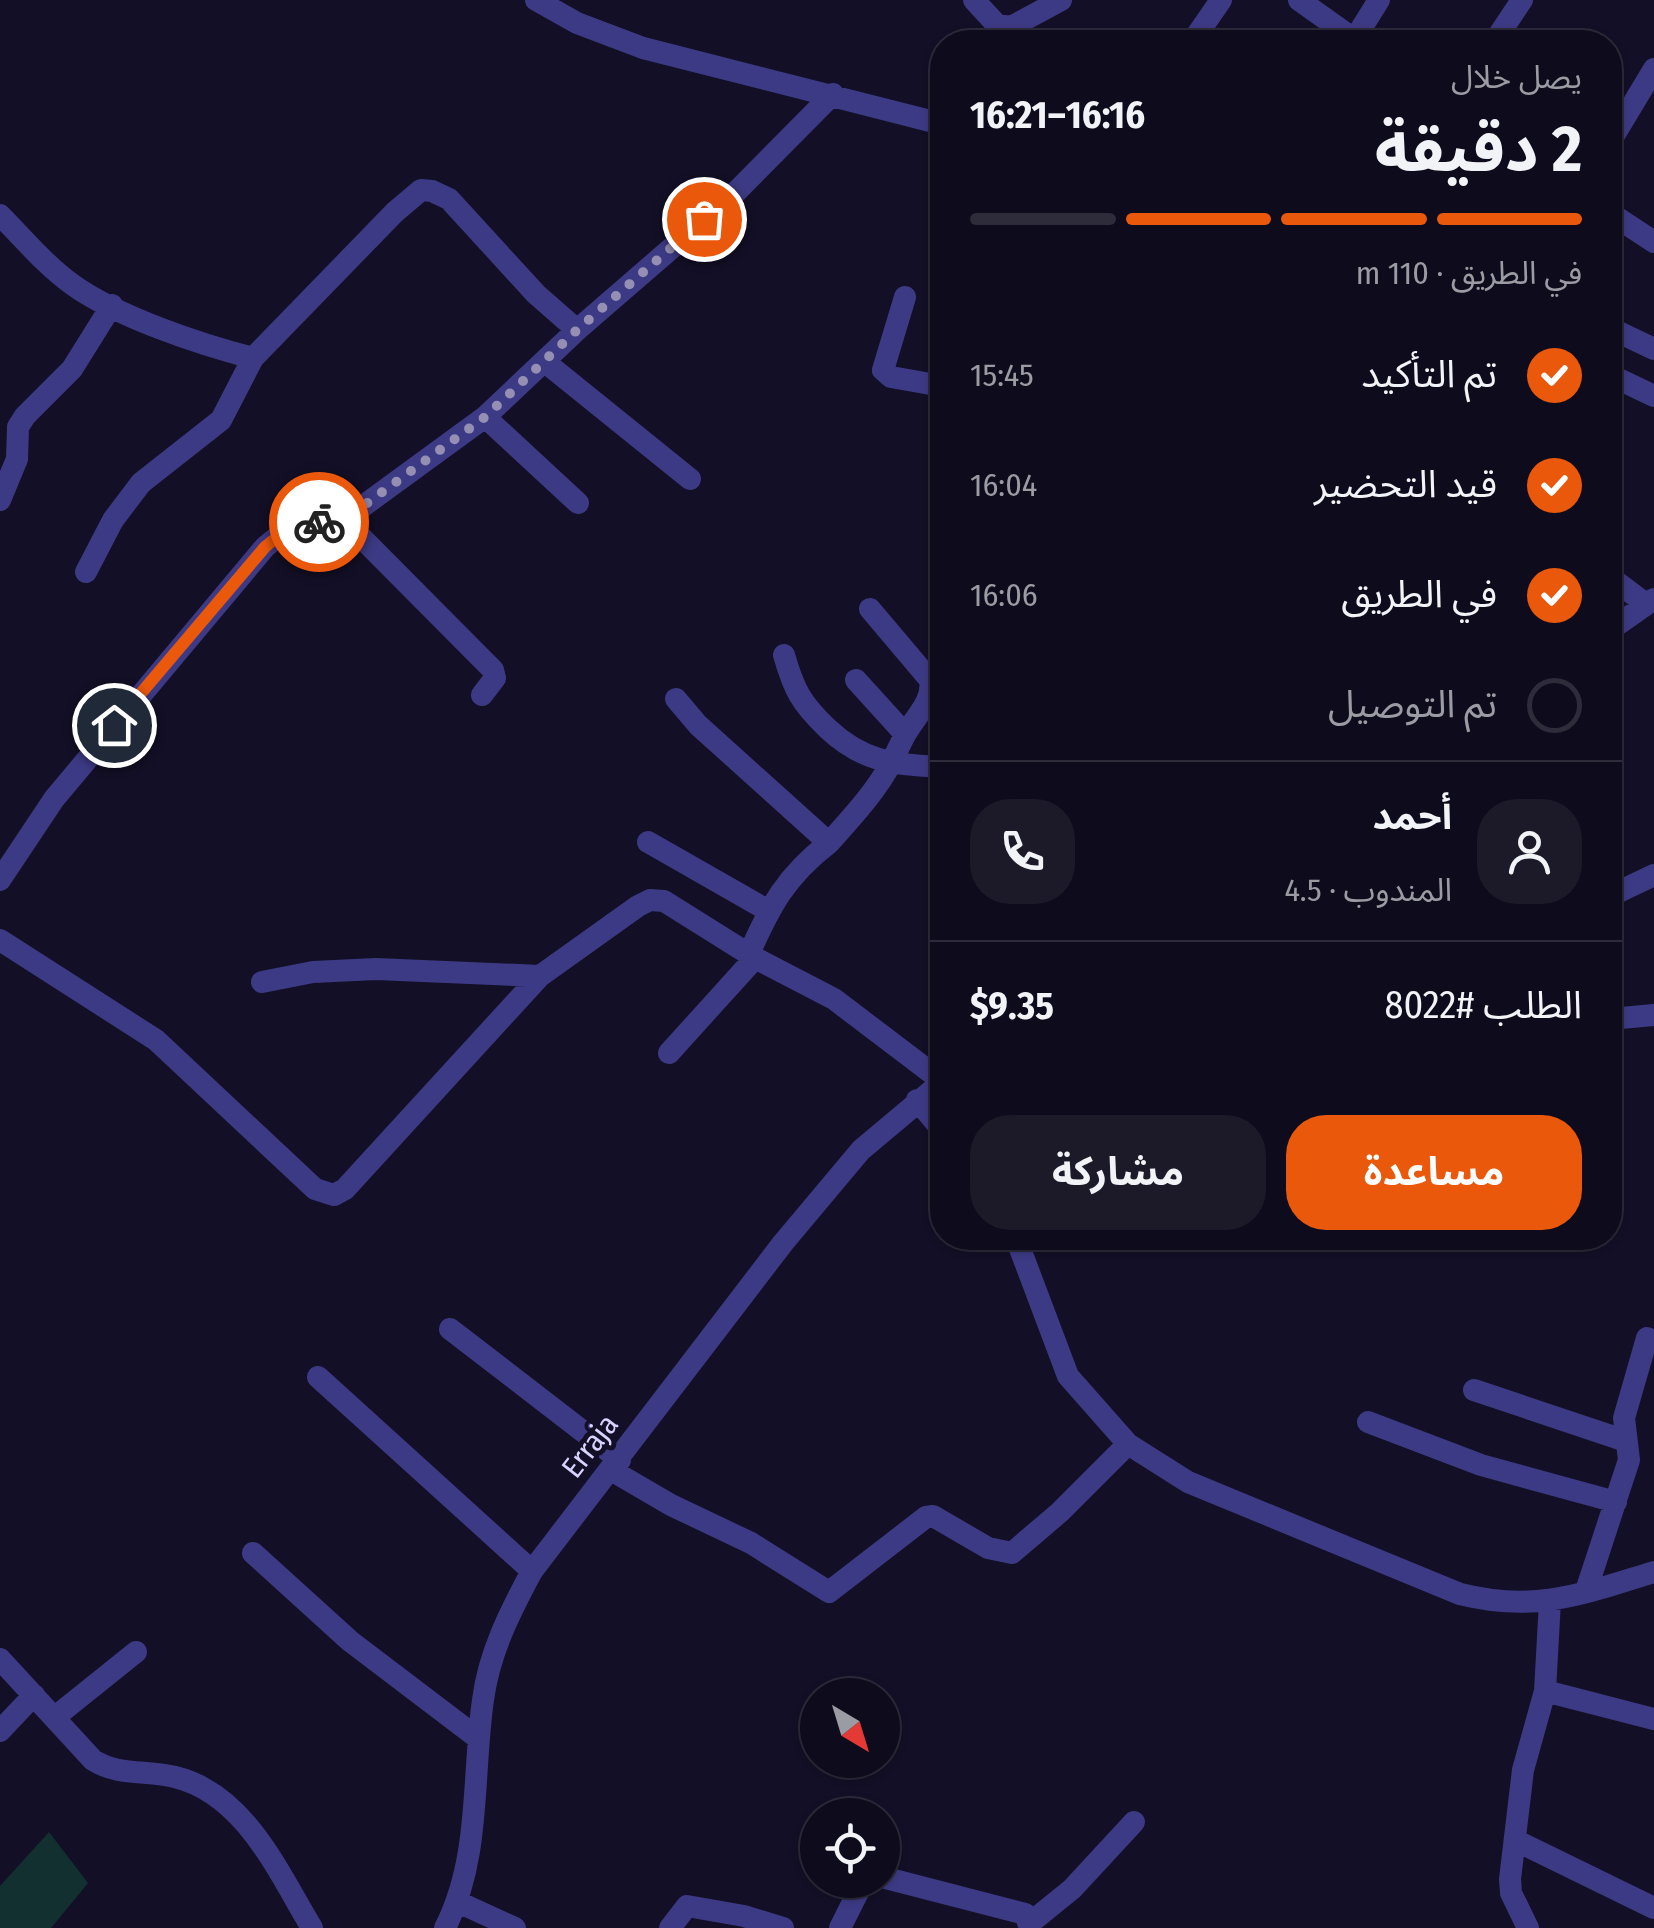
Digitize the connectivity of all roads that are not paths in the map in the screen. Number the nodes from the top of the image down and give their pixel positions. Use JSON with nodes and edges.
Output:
{"nodes":[{"id":1,"x":536,"y":0,"type":"edge"},
{"id":2,"x":974,"y":0,"type":"edge"},
{"id":3,"x":1061,"y":0,"type":"edge"},
{"id":4,"x":1220,"y":0,"type":"edge"},
{"id":5,"x":1299,"y":0,"type":"edge"},
{"id":6,"x":1379,"y":0,"type":"edge"},
{"id":7,"x":1522,"y":0,"type":"edge"},
{"id":8,"x":1200,"y":30,"type":"edge"},
{"id":9,"x":1334,"y":30,"type":"edge"},
{"id":10,"x":1351,"y":30,"type":"edge"},
{"id":11,"x":1502,"y":30,"type":"edge"},
{"id":12,"x":1654,"y":69,"type":"edge"},
{"id":13,"x":833,"y":94,"type":"junction"},
{"id":14,"x":930,"y":121,"type":"edge"},
{"id":15,"x":1622,"y":122,"type":"edge"},
{"id":16,"x":0,"y":215,"type":"edge"},
{"id":17,"x":1622,"y":222,"type":"edge"},
{"id":18,"x":1654,"y":242,"type":"edge"},
{"id":19,"x":904,"y":297,"type":"dead end"},
{"id":20,"x":112,"y":304,"type":"junction"},
{"id":21,"x":577,"y":330,"type":"junction"},
{"id":22,"x":1622,"y":334,"type":"edge"},
{"id":23,"x":1654,"y":349,"type":"edge"},
{"id":24,"x":253,"y":358,"type":"junction"},
{"id":25,"x":544,"y":362,"type":"junction"},
{"id":26,"x":1622,"y":381,"type":"edge"},
{"id":27,"x":930,"y":384,"type":"edge"},
{"id":28,"x":1654,"y":396,"type":"edge"},
{"id":29,"x":485,"y":417,"type":"junction"},
{"id":30,"x":690,"y":479,"type":"dead end"},
{"id":31,"x":0,"y":500,"type":"edge"},
{"id":32,"x":578,"y":503,"type":"dead end"},
{"id":33,"x":344,"y":520,"type":"junction"},
{"id":34,"x":86,"y":572,"type":"dead end"},
{"id":35,"x":1622,"y":584,"type":"edge"},
{"id":36,"x":1650,"y":602,"type":"edge"},
{"id":37,"x":870,"y":609,"type":"dead end"},
{"id":38,"x":1622,"y":622,"type":"edge"},
{"id":39,"x":784,"y":655,"type":"dead end"},
{"id":40,"x":856,"y":680,"type":"dead end"},
{"id":41,"x":482,"y":695,"type":"dead end"},
{"id":42,"x":676,"y":699,"type":"dead end"},
{"id":43,"x":905,"y":734,"type":"junction"},
{"id":44,"x":891,"y":764,"type":"junction"},
{"id":45,"x":930,"y":766,"type":"edge"},
{"id":46,"x":648,"y":842,"type":"dead end"},
{"id":47,"x":829,"y":843,"type":"junction"},
{"id":48,"x":1654,"y":875,"type":"edge"},
{"id":49,"x":0,"y":880,"type":"edge"},
{"id":50,"x":1622,"y":890,"type":"edge"},
{"id":51,"x":767,"y":910,"type":"junction"},
{"id":52,"x":0,"y":940,"type":"edge"},
{"id":53,"x":752,"y":956,"type":"junction"},
{"id":54,"x":540,"y":976,"type":"junction"},
{"id":55,"x":262,"y":982,"type":"dead end"},
{"id":56,"x":1654,"y":1016,"type":"edge"},
{"id":57,"x":1622,"y":1018,"type":"edge"},
{"id":58,"x":670,"y":1053,"type":"dead end"},
{"id":59,"x":930,"y":1073,"type":"edge"},
{"id":60,"x":930,"y":1091,"type":"edge"},
{"id":61,"x":918,"y":1100,"type":"junction"},
{"id":62,"x":930,"y":1115,"type":"edge"},
{"id":63,"x":1021,"y":1250,"type":"edge"},
{"id":64,"x":450,"y":1329,"type":"dead end"},
{"id":65,"x":1647,"y":1338,"type":"dead end"},
{"id":66,"x":318,"y":1377,"type":"dead end"},
{"id":67,"x":1474,"y":1390,"type":"dead end"},
{"id":68,"x":1368,"y":1422,"type":"dead end"},
{"id":69,"x":1626,"y":1441,"type":"junction"},
{"id":70,"x":1128,"y":1444,"type":"junction"},
{"id":71,"x":616,"y":1465,"type":"junction"},
{"id":72,"x":1616,"y":1502,"type":"junction"},
{"id":73,"x":252,"y":1553,"type":"dead end"},
{"id":74,"x":532,"y":1570,"type":"junction"},
{"id":75,"x":1654,"y":1572,"type":"edge"},
{"id":76,"x":1586,"y":1590,"type":"junction"},
{"id":77,"x":1550,"y":1601,"type":"junction"},
{"id":78,"x":136,"y":1652,"type":"dead end"},
{"id":79,"x":0,"y":1659,"type":"edge"},
{"id":80,"x":1544,"y":1691,"type":"junction"},
{"id":81,"x":34,"y":1695,"type":"junction"},
{"id":82,"x":55,"y":1716,"type":"junction"},
{"id":83,"x":1654,"y":1720,"type":"edge"},
{"id":84,"x":0,"y":1731,"type":"edge"},
{"id":85,"x":480,"y":1739,"type":"junction"},
{"id":86,"x":1134,"y":1822,"type":"dead end"},
{"id":87,"x":1515,"y":1840,"type":"junction"},
{"id":88,"x":900,"y":1882,"type":"edge"},
{"id":89,"x":855,"y":1898,"type":"edge"},
{"id":90,"x":458,"y":1902,"type":"junction"},
{"id":91,"x":1654,"y":1908,"type":"edge"},
{"id":92,"x":1030,"y":1926,"type":"edge"},
{"id":93,"x":312,"y":1928,"type":"edge"},
{"id":94,"x":445,"y":1928,"type":"edge"},
{"id":95,"x":516,"y":1928,"type":"edge"},
{"id":96,"x":670,"y":1928,"type":"edge"},
{"id":97,"x":783,"y":1928,"type":"edge"},
{"id":98,"x":840,"y":1928,"type":"edge"},
{"id":99,"x":1528,"y":1928,"type":"edge"}],
"edges":[{"from":1,"to":13,"type":"street"},
{"from":2,"to":3,"type":"street"},
{"from":4,"to":8,"type":"street"},
{"from":5,"to":9,"type":"street"},
{"from":6,"to":10,"type":"street"},
{"from":7,"to":11,"type":"street"},
{"from":12,"to":15,"type":"street"},
{"from":13,"to":14,"type":"street"},
{"from":13,"to":21,"type":"street"},
{"from":16,"to":20,"type":"street"},
{"from":17,"to":18,"type":"street"},
{"from":19,"to":27,"type":"street"},
{"from":20,"to":24,"type":"street"},
{"from":20,"to":31,"type":"street"},
{"from":21,"to":24,"type":"street"},
{"from":21,"to":25,"type":"street"},
{"from":22,"to":23,"type":"street"},
{"from":24,"to":34,"type":"street"},
{"from":25,"to":29,"type":"street"},
{"from":25,"to":30,"type":"street"},
{"from":26,"to":28,"type":"street"},
{"from":29,"to":32,"type":"street"},
{"from":29,"to":33,"type":"street"},
{"from":33,"to":41,"type":"street"},
{"from":33,"to":49,"type":"street"},
{"from":35,"to":36,"type":"street"},
{"from":36,"to":38,"type":"street"},
{"from":37,"to":43,"type":"street"},
{"from":39,"to":44,"type":"street"},
{"from":40,"to":43,"type":"street"},
{"from":42,"to":47,"type":"street"},
{"from":43,"to":44,"type":"street"},
{"from":44,"to":45,"type":"street"},
{"from":44,"to":47,"type":"street"},
{"from":46,"to":51,"type":"street"},
{"from":47,"to":51,"type":"street"},
{"from":48,"to":50,"type":"street"},
{"from":51,"to":53,"type":"street"},
{"from":52,"to":54,"type":"street"},
{"from":53,"to":54,"type":"street"},
{"from":53,"to":58,"type":"street"},
{"from":53,"to":59,"type":"street"},
{"from":54,"to":55,"type":"street"},
{"from":56,"to":57,"type":"street"},
{"from":60,"to":61,"type":"street","name":"Erraja"},
{"from":61,"to":62,"type":"street"},
{"from":61,"to":71,"type":"street","name":"Erraja"},
{"from":63,"to":70,"type":"street"},
{"from":64,"to":71,"type":"street"},
{"from":65,"to":69,"type":"street"},
{"from":66,"to":74,"type":"street"},
{"from":67,"to":69,"type":"street"},
{"from":68,"to":72,"type":"street"},
{"from":69,"to":72,"type":"street"},
{"from":70,"to":71,"type":"street"},
{"from":70,"to":77,"type":"street"},
{"from":71,"to":74,"type":"street","name":"Erraja"},
{"from":72,"to":76,"type":"street"},
{"from":73,"to":85,"type":"street"},
{"from":74,"to":85,"type":"street","name":"Erraja"},
{"from":75,"to":76,"type":"street"},
{"from":76,"to":77,"type":"street"},
{"from":77,"to":80,"type":"street"},
{"from":78,"to":82,"type":"street"},
{"from":79,"to":81,"type":"street"},
{"from":80,"to":83,"type":"street"},
{"from":80,"to":87,"type":"street"},
{"from":81,"to":82,"type":"street"},
{"from":81,"to":84,"type":"street"},
{"from":82,"to":93,"type":"street"},
{"from":85,"to":90,"type":"street","name":"Erraja"},
{"from":86,"to":92,"type":"street"},
{"from":87,"to":91,"type":"street"},
{"from":87,"to":99,"type":"street"},
{"from":88,"to":92,"type":"street"},
{"from":89,"to":98,"type":"street"},
{"from":90,"to":94,"type":"street","name":"Erraja"},
{"from":90,"to":95,"type":"street"},
{"from":96,"to":97,"type":"street"}]}
